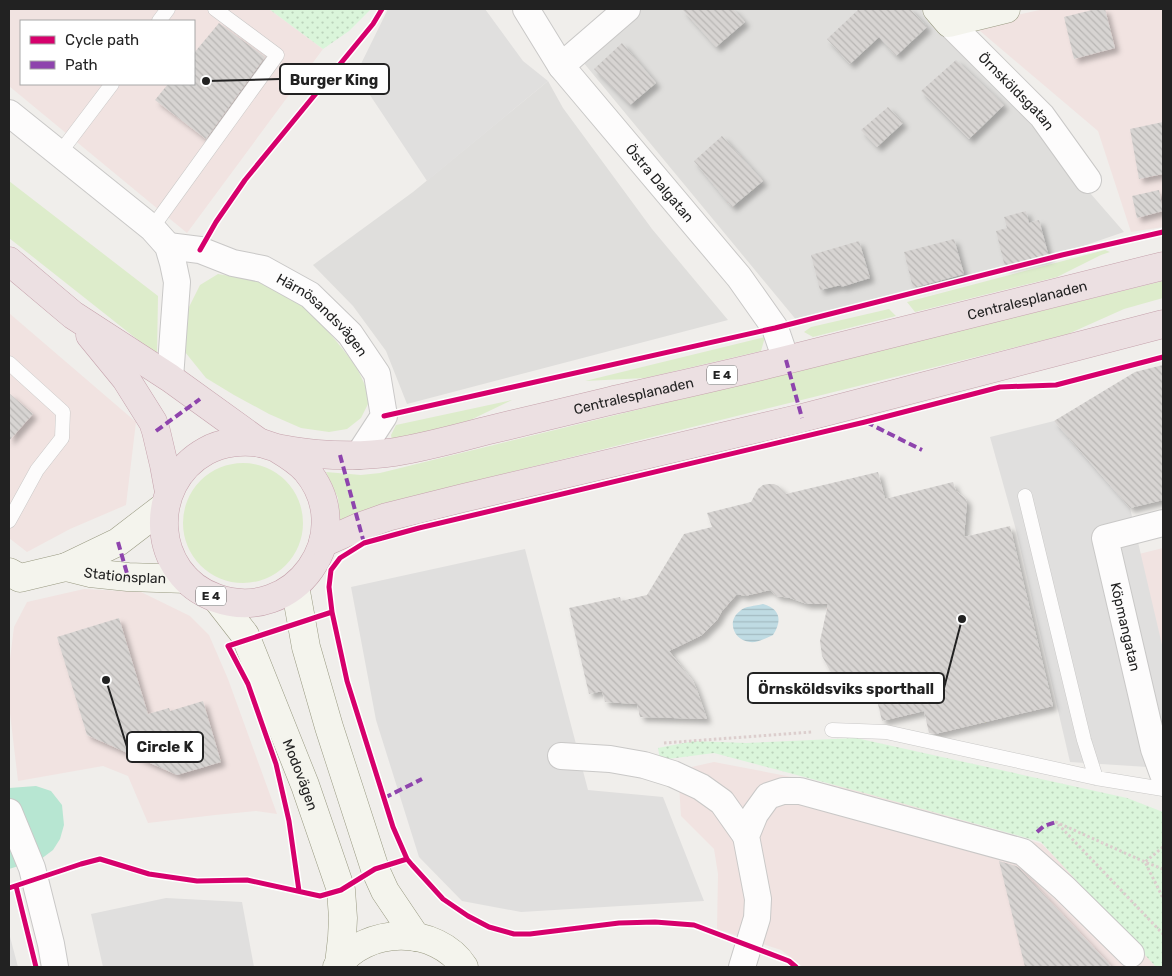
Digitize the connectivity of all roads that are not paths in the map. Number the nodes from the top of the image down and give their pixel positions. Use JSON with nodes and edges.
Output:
{"nodes":[{"id":1,"x":168,"y":9,"type":"edge"},
{"id":2,"x":216,"y":9,"type":"edge"},
{"id":3,"x":526,"y":9,"type":"edge"},
{"id":4,"x":627,"y":9,"type":"edge"},
{"id":5,"x":1006,"y":9,"type":"edge"},
{"id":6,"x":943,"y":16,"type":"edge"},
{"id":7,"x":160,"y":20,"type":"edge"},
{"id":8,"x":561,"y":66,"type":"junction"},
{"id":9,"x":111,"y":85,"type":"edge"},
{"id":10,"x":9,"y":113,"type":"edge"},
{"id":11,"x":58,"y":154,"type":"junction"},
{"id":12,"x":1088,"y":180,"type":"dead end"},
{"id":13,"x":160,"y":237,"type":"junction"},
{"id":14,"x":9,"y":261,"type":"edge"},
{"id":15,"x":1163,"y":266,"type":"edge"},
{"id":16,"x":73,"y":315,"type":"junction"},
{"id":17,"x":1163,"y":324,"type":"edge"},
{"id":18,"x":786,"y":360,"type":"junction"},
{"id":19,"x":9,"y":363,"type":"edge"},
{"id":20,"x":170,"y":378,"type":"junction"},
{"id":21,"x":269,"y":446,"type":"junction"},
{"id":22,"x":358,"y":456,"type":"junction"},
{"id":23,"x":1025,"y":496,"type":"dead end"},
{"id":24,"x":167,"y":499,"type":"junction"},
{"id":25,"x":9,"y":521,"type":"edge"},
{"id":26,"x":1163,"y":523,"type":"edge"},
{"id":27,"x":323,"y":543,"type":"junction"},
{"id":28,"x":66,"y":567,"type":"junction"},
{"id":29,"x":186,"y":579,"type":"junction"},
{"id":30,"x":12,"y":580,"type":"edge"},
{"id":31,"x":295,"y":586,"type":"junction"},
{"id":32,"x":217,"y":599,"type":"junction"},
{"id":33,"x":832,"y":730,"type":"road end"},
{"id":34,"x":561,"y":756,"type":"dead end"},
{"id":35,"x":1163,"y":774,"type":"edge"},
{"id":36,"x":1096,"y":778,"type":"junction"},
{"id":37,"x":1163,"y":790,"type":"edge"},
{"id":38,"x":9,"y":812,"type":"edge"},
{"id":39,"x":746,"y":836,"type":"junction"},
{"id":40,"x":416,"y":936,"type":"junction"},
{"id":41,"x":1139,"y":962,"type":"edge"},
{"id":42,"x":338,"y":966,"type":"edge"},
{"id":43,"x":466,"y":966,"type":"edge"},
{"id":44,"x":55,"y":967,"type":"edge"},
{"id":45,"x":742,"y":967,"type":"edge"}],
"edges":[{"from":1,"to":7,"type":"lane"},
{"from":2,"to":13,"type":"lane"},
{"from":3,"to":8,"type":"street","name":"Östra Dalgatan"},
{"from":4,"to":8,"type":"street"},
{"from":5,"to":6,"type":"main road"},
{"from":6,"to":12,"type":"street","name":"Örnsköldsgatan"},
{"from":8,"to":18,"type":"street","name":"Östra Dalgatan"},
{"from":9,"to":11,"type":"lane"},
{"from":10,"to":11,"type":"street"},
{"from":11,"to":13,"type":"street"},
{"from":13,"to":20,"type":"street"},
{"from":13,"to":22,"type":"street","name":"Härnösandsvägen"},
{"from":14,"to":16,"type":"highway","number":"E 4"},
{"from":15,"to":18,"type":"highway","name":"Centralesplanaden","number":"E 4"},
{"from":16,"to":20,"type":"highway","number":"E 4"},
{"from":16,"to":24,"type":"highway","number":"E 4"},
{"from":17,"to":27,"type":"highway"},
{"from":18,"to":22,"type":"highway","name":"Centralesplanaden","number":"E 4"},
{"from":19,"to":25,"type":"lane"},
{"from":20,"to":21,"type":"highway","number":"E 4"},
{"from":21,"to":22,"type":"highway","name":"Centralesplanaden","number":"E 4"},
{"from":21,"to":24,"type":"highway","number":"E 4"},
{"from":21,"to":27,"type":"highway","number":"E 4"},
{"from":23,"to":36,"type":"lane"},
{"from":24,"to":28,"type":"main road","name":"Stationsplan"},
{"from":24,"to":29,"type":"highway","number":"E 4"},
{"from":26,"to":35,"type":"street","name":"Köpmangatan"},
{"from":27,"to":31,"type":"highway","number":"E 4"},
{"from":28,"to":29,"type":"main road","name":"Stationsplan"},
{"from":28,"to":30,"type":"main road","name":"Stationsplan"},
{"from":29,"to":32,"type":"highway","number":"E 4"},
{"from":31,"to":32,"type":"highway","number":"E 4"},
{"from":31,"to":40,"type":"main road"},
{"from":32,"to":42,"type":"main road","name":"Modovägen"},
{"from":33,"to":36,"type":"lane"},
{"from":34,"to":39,"type":"street"},
{"from":36,"to":37,"type":"lane"},
{"from":38,"to":44,"type":"street"},
{"from":39,"to":41,"type":"street"},
{"from":39,"to":45,"type":"street"},
{"from":40,"to":42,"type":"main road"},
{"from":40,"to":43,"type":"main road"}]}
